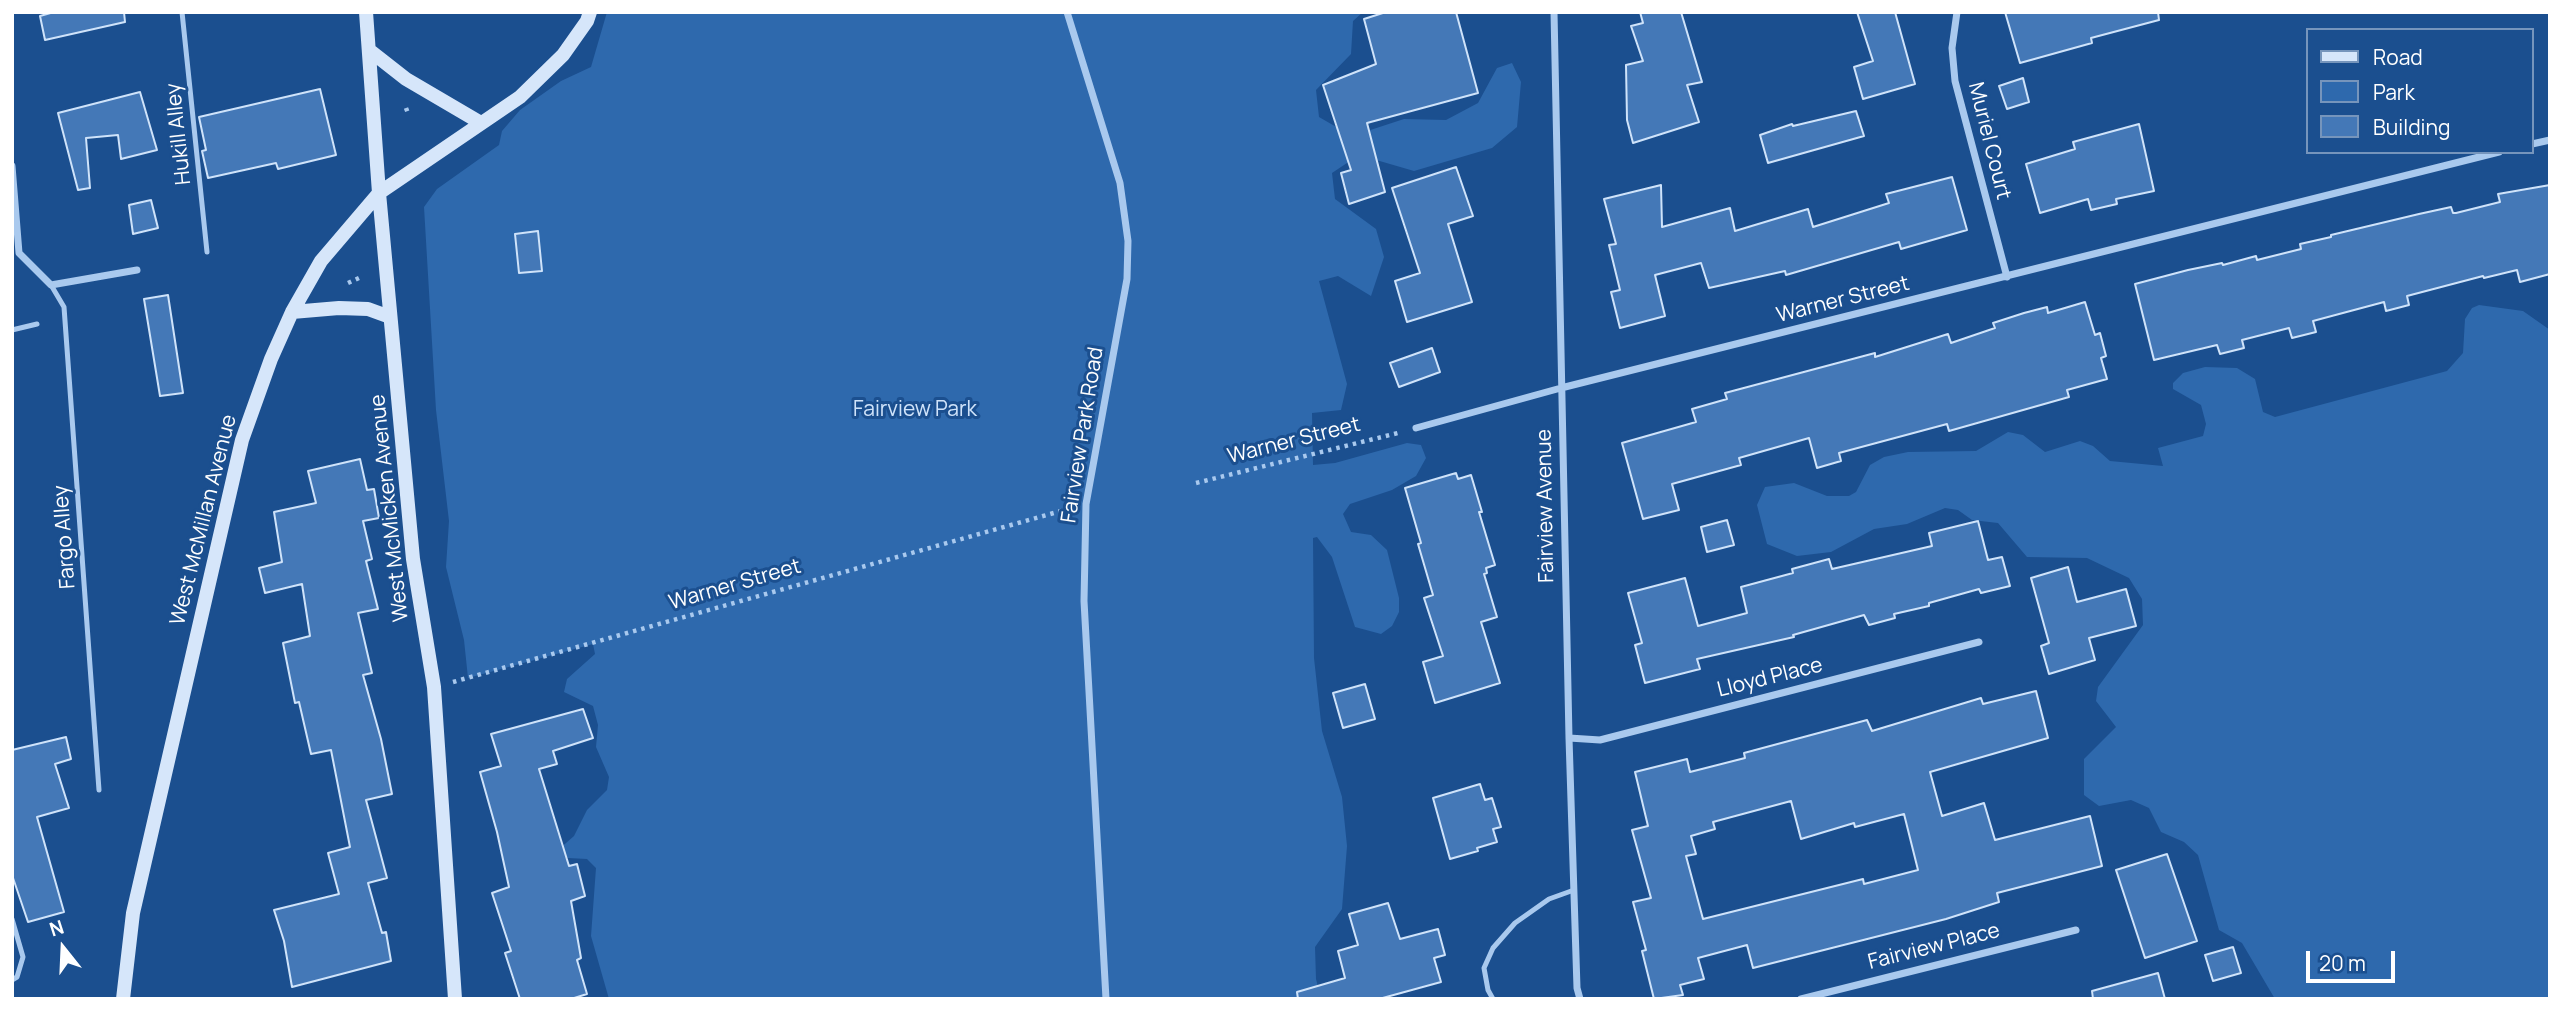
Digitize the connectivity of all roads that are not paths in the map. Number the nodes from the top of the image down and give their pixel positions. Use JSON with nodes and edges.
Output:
{"nodes":[{"id":1,"x":182,"y":12,"type":"edge"},
{"id":2,"x":366,"y":12,"type":"edge"},
{"id":3,"x":590,"y":12,"type":"edge"},
{"id":4,"x":1067,"y":12,"type":"edge"},
{"id":5,"x":1554,"y":12,"type":"edge"},
{"id":6,"x":1956,"y":12,"type":"edge"},
{"id":7,"x":369,"y":50,"type":"junction"},
{"id":8,"x":481,"y":123,"type":"junction"},
{"id":9,"x":2491,"y":154,"type":"edge"},
{"id":10,"x":12,"y":166,"type":"edge"},
{"id":11,"x":379,"y":193,"type":"junction"},
{"id":12,"x":207,"y":252,"type":"dead end"},
{"id":13,"x":137,"y":270,"type":"dead end"},
{"id":14,"x":2007,"y":277,"type":"junction"},
{"id":15,"x":51,"y":285,"type":"junction"},
{"id":16,"x":292,"y":312,"type":"junction"},
{"id":17,"x":390,"y":317,"type":"junction"},
{"id":18,"x":37,"y":324,"type":"dead end"},
{"id":19,"x":12,"y":330,"type":"edge"},
{"id":20,"x":1561,"y":388,"type":"junction"},
{"id":21,"x":1416,"y":428,"type":"road end"},
{"id":22,"x":1979,"y":642,"type":"dead end"},
{"id":23,"x":1569,"y":738,"type":"junction"},
{"id":24,"x":99,"y":790,"type":"dead end"},
{"id":25,"x":1574,"y":890,"type":"junction"},
{"id":26,"x":12,"y":919,"type":"edge"},
{"id":27,"x":2076,"y":929,"type":"dead end"},
{"id":28,"x":12,"y":980,"type":"edge"},
{"id":29,"x":123,"y":999,"type":"edge"},
{"id":30,"x":455,"y":999,"type":"edge"},
{"id":31,"x":1106,"y":999,"type":"edge"},
{"id":32,"x":1493,"y":999,"type":"edge"},
{"id":33,"x":1580,"y":999,"type":"edge"},
{"id":34,"x":1801,"y":999,"type":"edge"}],
"edges":[{"from":1,"to":12,"type":"lane","name":"Hukill Alley"},
{"from":2,"to":7,"type":"street","name":"West McMicken Avenue"},
{"from":3,"to":8,"type":"street","name":"West McMillan Avenue"},
{"from":4,"to":31,"type":"street","name":"Fairview Park Road"},
{"from":5,"to":20,"type":"street","name":"Fairview Avenue"},
{"from":6,"to":14,"type":"street","name":"Muriel Court"},
{"from":7,"to":8,"type":"street"},
{"from":7,"to":11,"type":"street","name":"West McMicken Avenue"},
{"from":8,"to":11,"type":"street","name":"West McMillan Avenue"},
{"from":9,"to":14,"type":"street","name":"Warner Street"},
{"from":10,"to":15,"type":"street"},
{"from":11,"to":16,"type":"street","name":"West McMillan Avenue"},
{"from":11,"to":17,"type":"street","name":"West McMicken Avenue"},
{"from":13,"to":15,"type":"street"},
{"from":14,"to":20,"type":"street","name":"Warner Street"},
{"from":15,"to":24,"type":"lane","name":"Fargo Alley"},
{"from":16,"to":17,"type":"street"},
{"from":16,"to":29,"type":"street","name":"West McMillan Avenue"},
{"from":17,"to":30,"type":"street","name":"West McMicken Avenue"},
{"from":18,"to":19,"type":"lane"},
{"from":20,"to":21,"type":"street","name":"Warner Street"},
{"from":20,"to":23,"type":"street","name":"Fairview Avenue"},
{"from":22,"to":23,"type":"street","name":"Lloyd Place"},
{"from":23,"to":25,"type":"street","name":"Fairview Avenue"},
{"from":25,"to":32,"type":"lane"},
{"from":25,"to":33,"type":"street","name":"Fairview Avenue"},
{"from":26,"to":28,"type":"lane"},
{"from":27,"to":34,"type":"street","name":"Fairview Place"}]}
